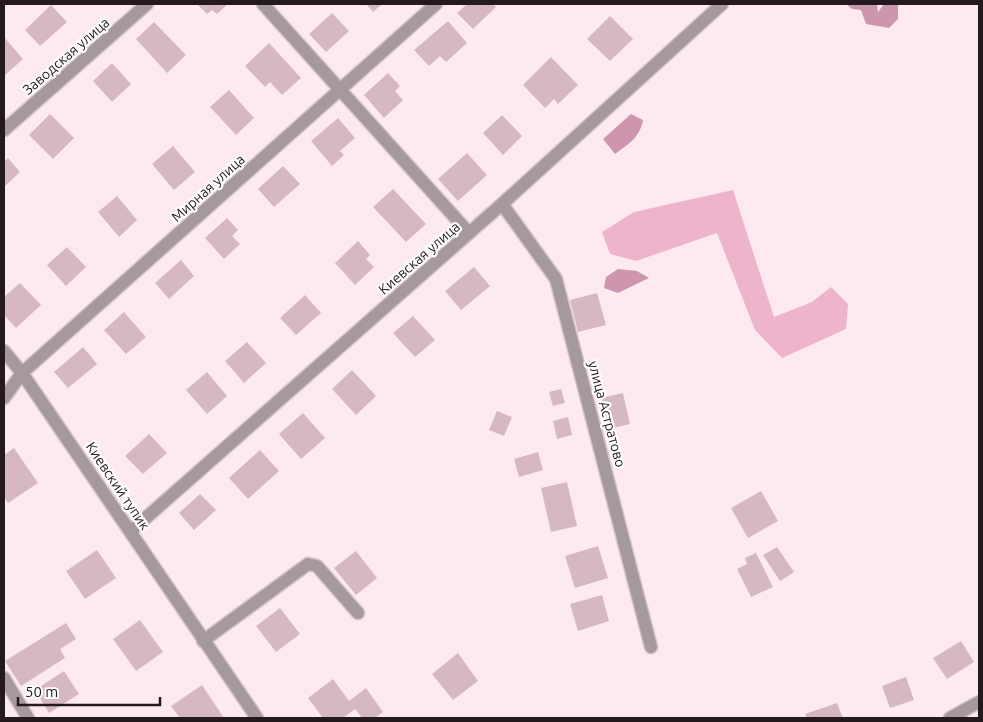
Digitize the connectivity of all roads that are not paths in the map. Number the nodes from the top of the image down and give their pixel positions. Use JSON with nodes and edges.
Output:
{"nodes":[{"id":1,"x":147,"y":4,"type":"edge"},
{"id":2,"x":263,"y":4,"type":"edge"},
{"id":3,"x":436,"y":4,"type":"edge"},
{"id":4,"x":722,"y":4,"type":"edge"},
{"id":5,"x":340,"y":91,"type":"junction"},
{"id":6,"x":4,"y":130,"type":"edge"},
{"id":7,"x":502,"y":204,"type":"junction"},
{"id":8,"x":470,"y":233,"type":"junction"},
{"id":9,"x":4,"y":351,"type":"edge"},
{"id":10,"x":22,"y":373,"type":"junction"},
{"id":11,"x":4,"y":398,"type":"edge"},
{"id":12,"x":131,"y":530,"type":"junction"},
{"id":13,"x":358,"y":613,"type":"dead end"},
{"id":14,"x":203,"y":641,"type":"junction"},
{"id":15,"x":651,"y":647,"type":"dead end"},
{"id":16,"x":4,"y":678,"type":"edge"},
{"id":17,"x":979,"y":702,"type":"edge"},
{"id":18,"x":28,"y":718,"type":"edge"},
{"id":19,"x":258,"y":718,"type":"edge"},
{"id":20,"x":950,"y":718,"type":"edge"}],
"edges":[{"from":1,"to":6,"type":"street","name":"Заводская улица"},
{"from":2,"to":5,"type":"street"},
{"from":3,"to":5,"type":"street","name":"Мирная улица"},
{"from":4,"to":7,"type":"street","name":"Киевская улица"},
{"from":5,"to":8,"type":"street"},
{"from":5,"to":10,"type":"street","name":"Мирная улица"},
{"from":7,"to":8,"type":"street","name":"Киевская улица"},
{"from":7,"to":15,"type":"street","name":"улица Астратово"},
{"from":8,"to":12,"type":"street","name":"Киевская улица"},
{"from":9,"to":10,"type":"street","name":"Киевский тупик"},
{"from":10,"to":11,"type":"street","name":"Мирная улица"},
{"from":10,"to":12,"type":"street","name":"Киевский тупик"},
{"from":12,"to":14,"type":"street","name":"Киевский тупик"},
{"from":13,"to":14,"type":"street"},
{"from":14,"to":19,"type":"street","name":"Киевский тупик"},
{"from":16,"to":18,"type":"street"},
{"from":17,"to":20,"type":"street"}]}
